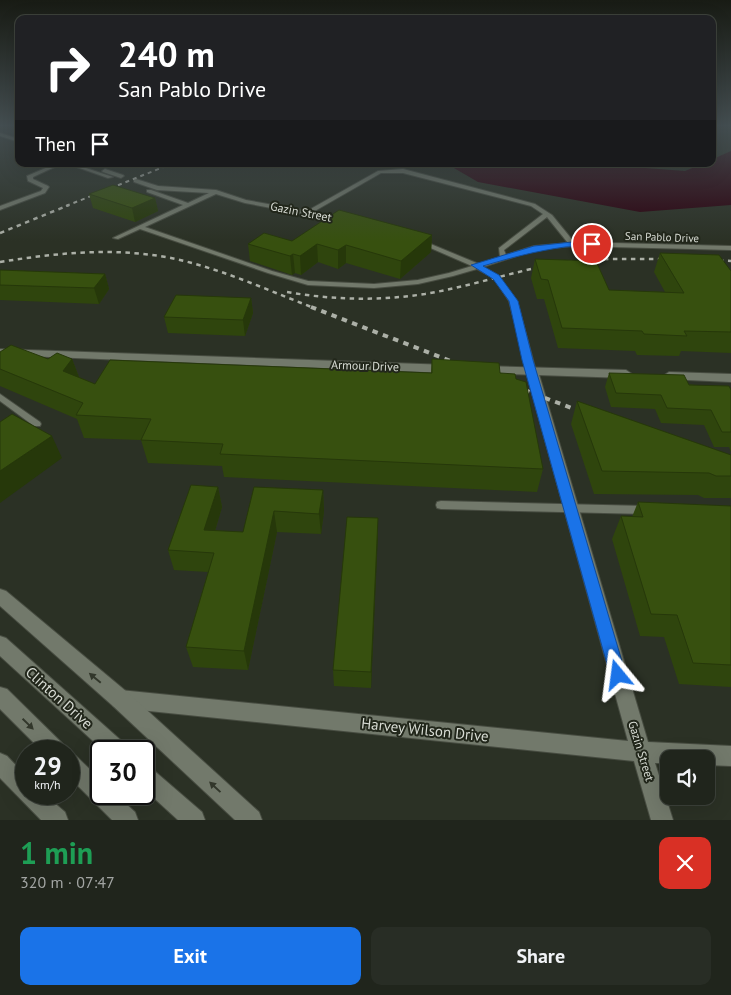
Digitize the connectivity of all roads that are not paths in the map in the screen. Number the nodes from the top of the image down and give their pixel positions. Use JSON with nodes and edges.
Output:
{"nodes":[{"id":1,"x":52,"y":167,"type":"edge"},
{"id":2,"x":79,"y":167,"type":"edge"},
{"id":3,"x":92,"y":167,"type":"edge"},
{"id":4,"x":120,"y":176,"type":"dead end"},
{"id":5,"x":110,"y":177,"type":"dead end"},
{"id":6,"x":136,"y":181,"type":"dead end"},
{"id":7,"x":139,"y":188,"type":"dead end"},
{"id":8,"x":216,"y":192,"type":"junction"},
{"id":9,"x":245,"y":201,"type":"joint"},
{"id":10,"x":188,"y":205,"type":"junction"},
{"id":11,"x":0,"y":208,"type":"edge"},
{"id":12,"x":308,"y":213,"type":"junction"},
{"id":13,"x":547,"y":214,"type":"junction"},
{"id":14,"x":345,"y":220,"type":"edge"},
{"id":15,"x":140,"y":227,"type":"junction"},
{"id":16,"x":116,"y":238,"type":"dead end"},
{"id":17,"x":412,"y":238,"type":"edge"},
{"id":18,"x":572,"y":244,"type":"junction"},
{"id":19,"x":731,"y":248,"type":"edge"},
{"id":20,"x":503,"y":257,"type":"junction"},
{"id":21,"x":476,"y":265,"type":"junction"},
{"id":22,"x":0,"y":352,"type":"edge"},
{"id":23,"x":532,"y":371,"type":"junction"},
{"id":24,"x":641,"y":375,"type":"edge"},
{"id":25,"x":661,"y":376,"type":"edge"},
{"id":26,"x":731,"y":378,"type":"edge"},
{"id":27,"x":0,"y":397,"type":"edge"},
{"id":28,"x":37,"y":424,"type":"dead end"},
{"id":29,"x":441,"y":505,"type":"dead end"},
{"id":30,"x":571,"y":508,"type":"junction"},
{"id":31,"x":660,"y":510,"type":"edge"},
{"id":32,"x":0,"y":596,"type":"edge"},
{"id":33,"x":0,"y":644,"type":"edge"},
{"id":34,"x":0,"y":696,"type":"edge"},
{"id":35,"x":120,"y":698,"type":"junction"},
{"id":36,"x":45,"y":740,"type":"edge"},
{"id":37,"x":106,"y":740,"type":"edge"},
{"id":38,"x":641,"y":752,"type":"junction"},
{"id":39,"x":731,"y":756,"type":"edge"},
{"id":40,"x":0,"y":764,"type":"edge"},
{"id":41,"x":80,"y":774,"type":"edge"},
{"id":42,"x":15,"y":780,"type":"edge"},
{"id":43,"x":155,"y":785,"type":"edge"},
{"id":44,"x":41,"y":805,"type":"edge"},
{"id":45,"x":57,"y":820,"type":"edge"},
{"id":46,"x":127,"y":820,"type":"edge"},
{"id":47,"x":194,"y":820,"type":"edge"},
{"id":48,"x":251,"y":820,"type":"edge"},
{"id":49,"x":662,"y":820,"type":"edge"}],
"edges":[{"from":1,"to":11,"type":"lane"},
{"from":2,"to":5,"type":"lane"},
{"from":3,"to":4,"type":"lane"},
{"from":6,"to":8,"type":"lane"},
{"from":7,"to":10,"type":"lane"},
{"from":8,"to":9,"type":"lane"},
{"from":8,"to":10,"type":"lane"},
{"from":9,"to":12,"type":"lane","name":"Gazin Street"},
{"from":10,"to":15,"type":"lane"},
{"from":12,"to":13,"type":"lane"},
{"from":12,"to":14,"type":"lane","name":"Gazin Street"},
{"from":13,"to":18,"type":"lane"},
{"from":13,"to":20,"type":"lane"},
{"from":15,"to":16,"type":"lane"},
{"from":15,"to":21,"type":"lane"},
{"from":17,"to":21,"type":"lane","name":"Gazin Street"},
{"from":18,"to":19,"type":"lane","name":"San Pablo Drive"},
{"from":18,"to":20,"type":"lane","name":"San Pablo Drive"},
{"from":20,"to":21,"type":"lane","name":"San Pablo Drive"},
{"from":21,"to":23,"type":"lane","name":"Gazin Street"},
{"from":22,"to":23,"type":"street","name":"Armour Drive"},
{"from":23,"to":24,"type":"street","name":"Armour Drive"},
{"from":23,"to":30,"type":"street","name":"Gazin Street"},
{"from":25,"to":26,"type":"street"},
{"from":27,"to":28,"type":"lane"},
{"from":29,"to":30,"type":"lane"},
{"from":30,"to":31,"type":"lane"},
{"from":30,"to":38,"type":"street","name":"Gazin Street"},
{"from":35,"to":32,"type":"street","one_way":true},
{"from":33,"to":37,"type":"street","name":"Clinton Drive"},
{"from":34,"to":36,"type":"street","one_way":true},
{"from":35,"to":38,"type":"street","name":"Harvey Wilson Drive"},
{"from":48,"to":35,"type":"street","one_way":true},
{"from":38,"to":39,"type":"street","name":"Harvey Wilson Drive"},
{"from":38,"to":49,"type":"street","name":"Gazin Street"},
{"from":40,"to":42,"type":"street"},
{"from":41,"to":46,"type":"street"},
{"from":43,"to":47,"type":"street"},
{"from":44,"to":45,"type":"street"}]}
